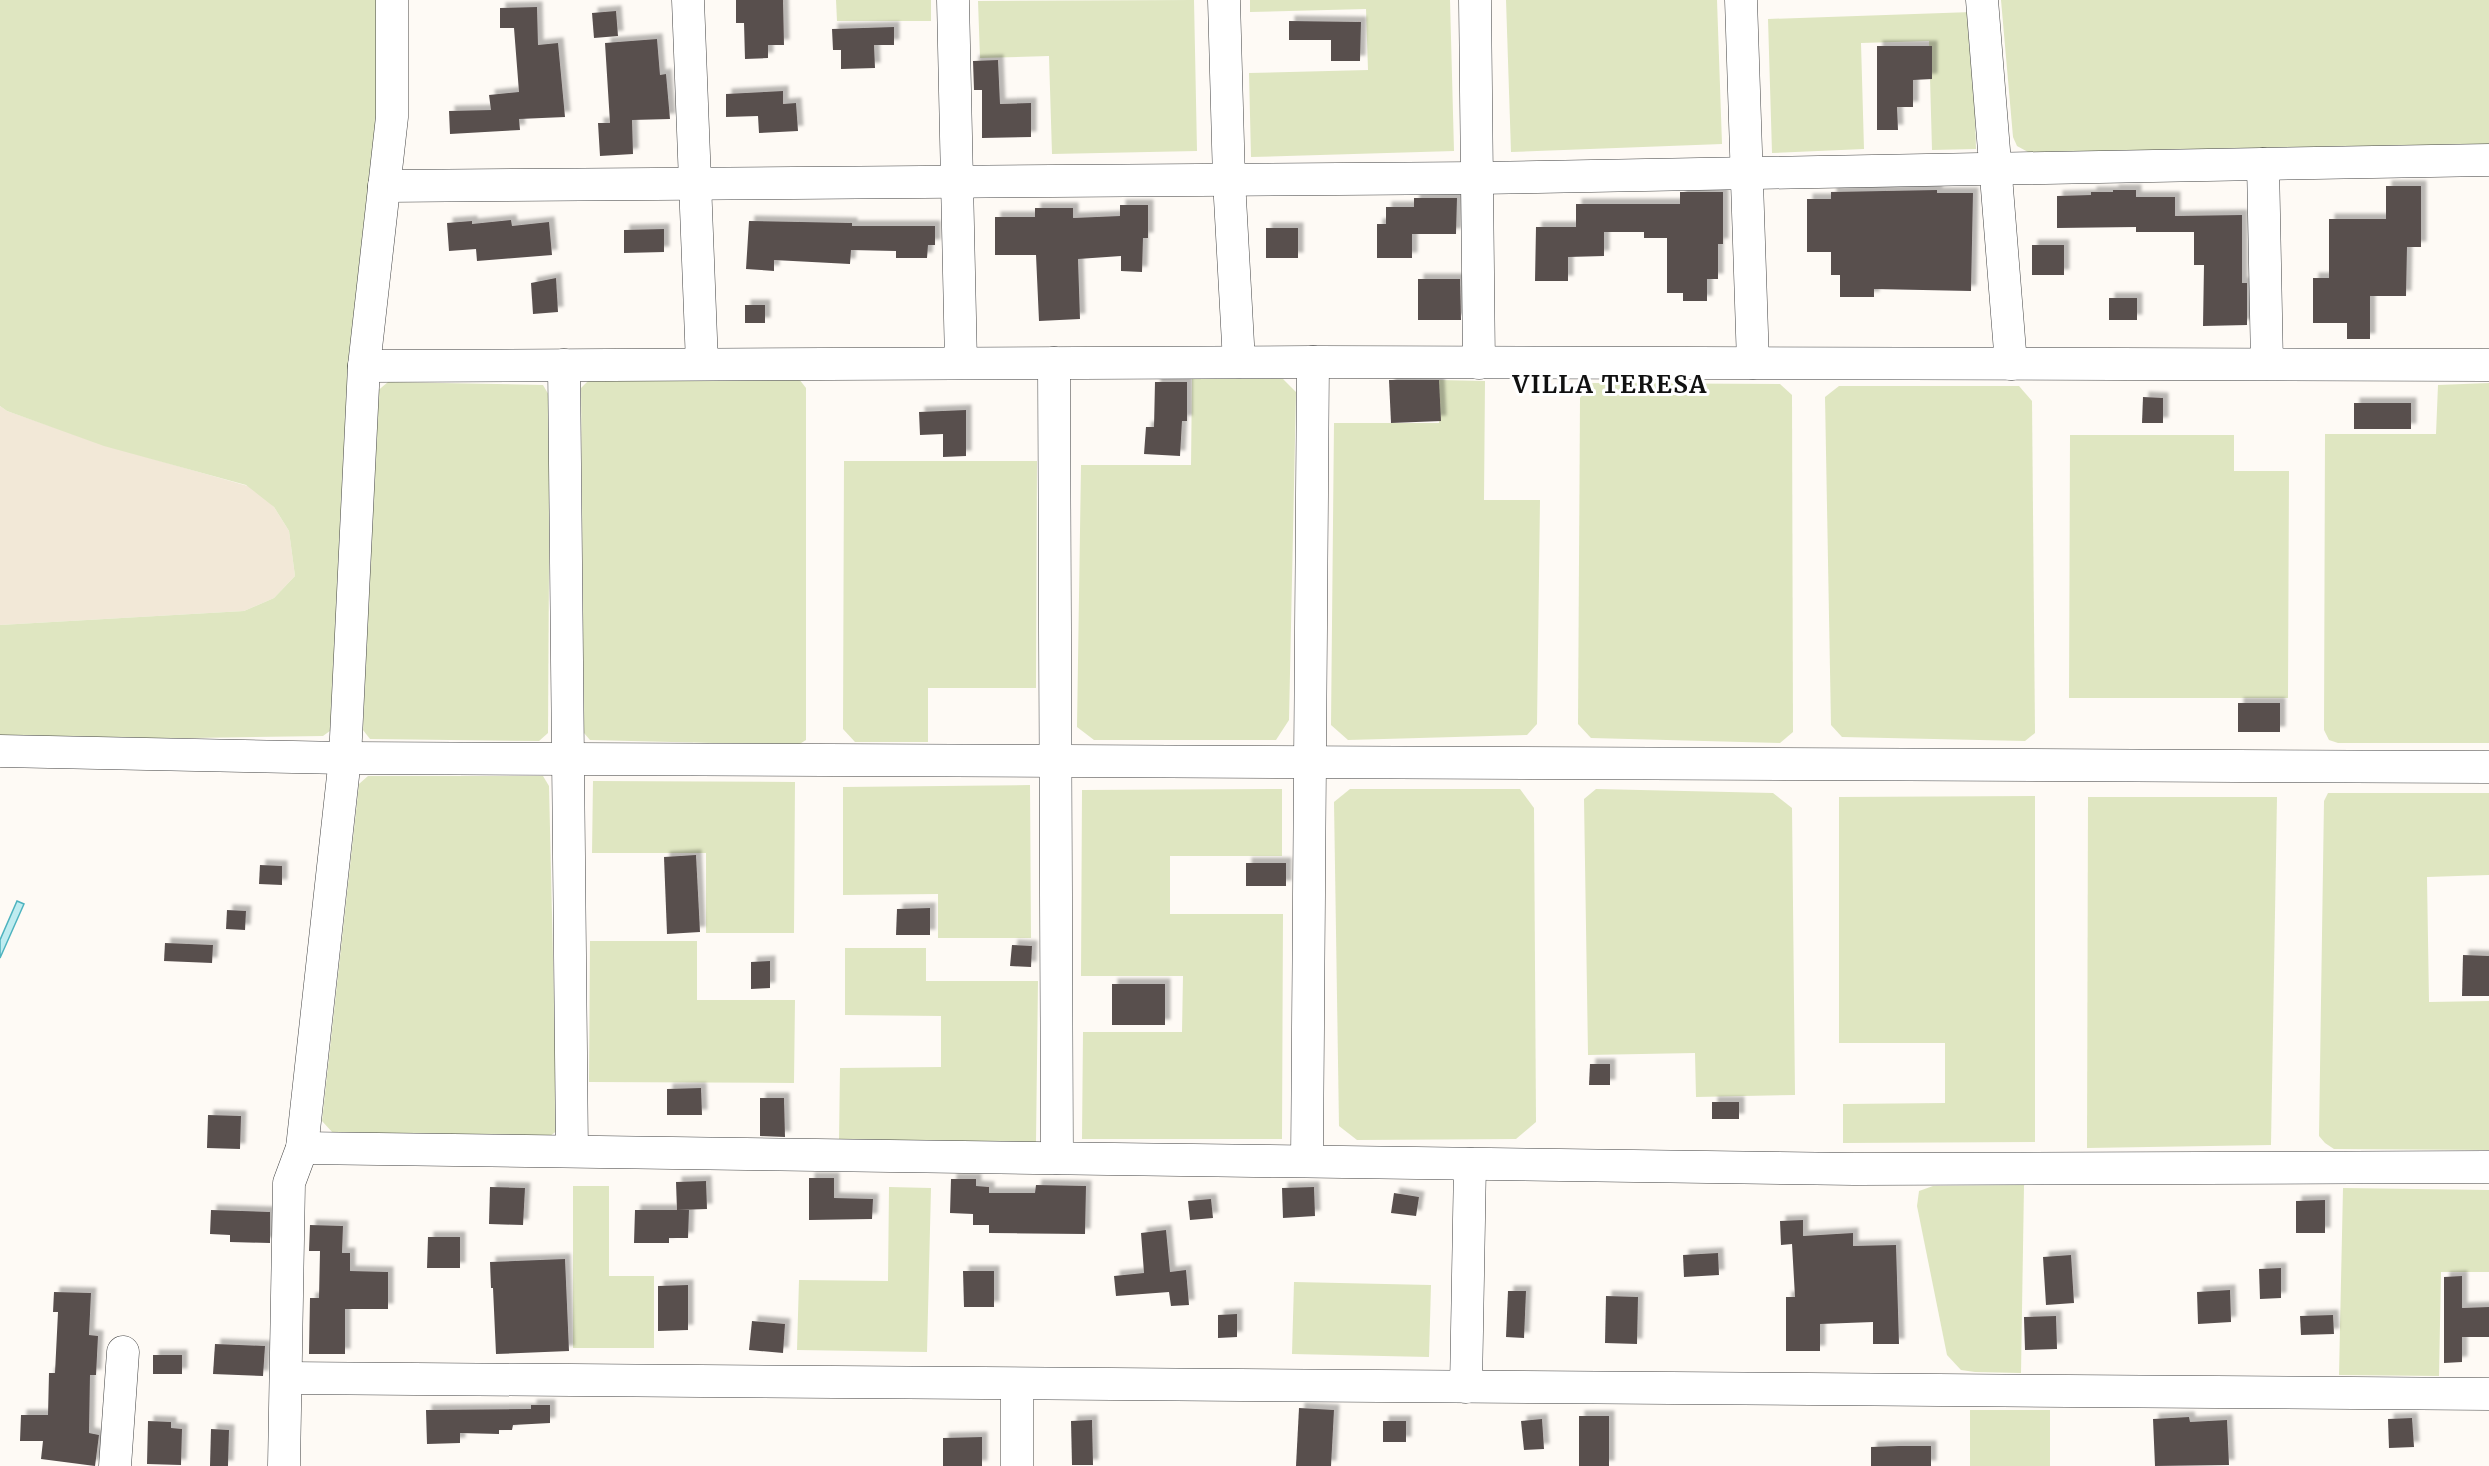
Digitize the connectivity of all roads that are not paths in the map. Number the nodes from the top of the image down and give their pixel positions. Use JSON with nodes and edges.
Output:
{"nodes":[{"id":1,"x":392,"y":0,"type":"edge"},
{"id":2,"x":688,"y":0,"type":"edge"},
{"id":3,"x":953,"y":0,"type":"edge"},
{"id":4,"x":1224,"y":0,"type":"edge"},
{"id":5,"x":1475,"y":0,"type":"edge"},
{"id":6,"x":1742,"y":0,"type":"edge"},
{"id":7,"x":1982,"y":0,"type":"edge"},
{"id":8,"x":2489,"y":160,"type":"edge"},
{"id":9,"x":2263,"y":164,"type":"junction"},
{"id":10,"x":1995,"y":169,"type":"junction"},
{"id":11,"x":1747,"y":173,"type":"junction"},
{"id":12,"x":1477,"y":178,"type":"junction"},
{"id":13,"x":1229,"y":180,"type":"junction"},
{"id":14,"x":957,"y":182,"type":"junction"},
{"id":15,"x":695,"y":184,"type":"junction"},
{"id":16,"x":384,"y":186,"type":"junction"},
{"id":17,"x":1239,"y":362,"type":"junction"},
{"id":18,"x":1313,"y":362,"type":"junction"},
{"id":19,"x":962,"y":363,"type":"junction"},
{"id":20,"x":1054,"y":363,"type":"junction"},
{"id":21,"x":1479,"y":363,"type":"junction"},
{"id":22,"x":1753,"y":363,"type":"junction"},
{"id":23,"x":702,"y":364,"type":"junction"},
{"id":24,"x":2011,"y":364,"type":"junction"},
{"id":25,"x":2267,"y":364,"type":"junction"},
{"id":26,"x":564,"y":365,"type":"junction"},
{"id":27,"x":2489,"y":365,"type":"edge"},
{"id":28,"x":364,"y":366,"type":"junction"},
{"id":29,"x":0,"y":752,"type":"edge"},
{"id":30,"x":345,"y":758,"type":"junction"},
{"id":31,"x":568,"y":759,"type":"junction"},
{"id":32,"x":1055,"y":761,"type":"junction"},
{"id":33,"x":1310,"y":762,"type":"junction"},
{"id":34,"x":2489,"y":767,"type":"edge"},
{"id":35,"x":302,"y":1148,"type":"junction"},
{"id":36,"x":572,"y":1151,"type":"junction"},
{"id":37,"x":1057,"y":1158,"type":"junction"},
{"id":38,"x":1307,"y":1161,"type":"junction"},
{"id":39,"x":1470,"y":1164,"type":"junction"},
{"id":40,"x":2489,"y":1167,"type":"edge"},
{"id":41,"x":123,"y":1352,"type":"dead end"},
{"id":42,"x":286,"y":1378,"type":"junction"},
{"id":43,"x":1017,"y":1384,"type":"junction"},
{"id":44,"x":1466,"y":1387,"type":"junction"},
{"id":45,"x":2489,"y":1394,"type":"edge"},
{"id":46,"x":115,"y":1466,"type":"edge"},
{"id":47,"x":284,"y":1466,"type":"edge"},
{"id":48,"x":1017,"y":1466,"type":"edge"}],
"edges":[{"from":1,"to":16,"type":"street"},
{"from":2,"to":15,"type":"street"},
{"from":3,"to":14,"type":"street"},
{"from":4,"to":13,"type":"street"},
{"from":5,"to":12,"type":"street"},
{"from":6,"to":11,"type":"street"},
{"from":7,"to":10,"type":"street"},
{"from":8,"to":9,"type":"street"},
{"from":9,"to":10,"type":"street"},
{"from":9,"to":25,"type":"street"},
{"from":10,"to":11,"type":"street"},
{"from":10,"to":24,"type":"street"},
{"from":11,"to":12,"type":"street"},
{"from":11,"to":22,"type":"street"},
{"from":12,"to":13,"type":"street"},
{"from":12,"to":21,"type":"street"},
{"from":13,"to":14,"type":"street"},
{"from":13,"to":17,"type":"street"},
{"from":14,"to":15,"type":"street"},
{"from":14,"to":19,"type":"street"},
{"from":15,"to":16,"type":"street"},
{"from":15,"to":23,"type":"street"},
{"from":16,"to":28,"type":"street"},
{"from":17,"to":18,"type":"street"},
{"from":17,"to":20,"type":"street"},
{"from":18,"to":21,"type":"street"},
{"from":18,"to":33,"type":"street"},
{"from":19,"to":20,"type":"street"},
{"from":19,"to":23,"type":"street"},
{"from":20,"to":32,"type":"street"},
{"from":21,"to":22,"type":"street"},
{"from":22,"to":24,"type":"street"},
{"from":23,"to":26,"type":"street"},
{"from":24,"to":25,"type":"street"},
{"from":25,"to":27,"type":"street"},
{"from":26,"to":28,"type":"street"},
{"from":26,"to":31,"type":"street"},
{"from":28,"to":30,"type":"street"},
{"from":29,"to":30,"type":"street"},
{"from":30,"to":31,"type":"street"},
{"from":30,"to":35,"type":"street"},
{"from":31,"to":32,"type":"street"},
{"from":31,"to":36,"type":"street"},
{"from":32,"to":33,"type":"street"},
{"from":32,"to":37,"type":"street"},
{"from":33,"to":34,"type":"street"},
{"from":33,"to":38,"type":"street"},
{"from":35,"to":36,"type":"street"},
{"from":35,"to":42,"type":"street"},
{"from":36,"to":37,"type":"street"},
{"from":37,"to":38,"type":"street"},
{"from":38,"to":39,"type":"street"},
{"from":39,"to":40,"type":"street"},
{"from":39,"to":44,"type":"street"},
{"from":41,"to":46,"type":"street"},
{"from":42,"to":43,"type":"street"},
{"from":42,"to":47,"type":"street"},
{"from":43,"to":44,"type":"street"},
{"from":43,"to":48,"type":"street"},
{"from":44,"to":45,"type":"street"}]}
